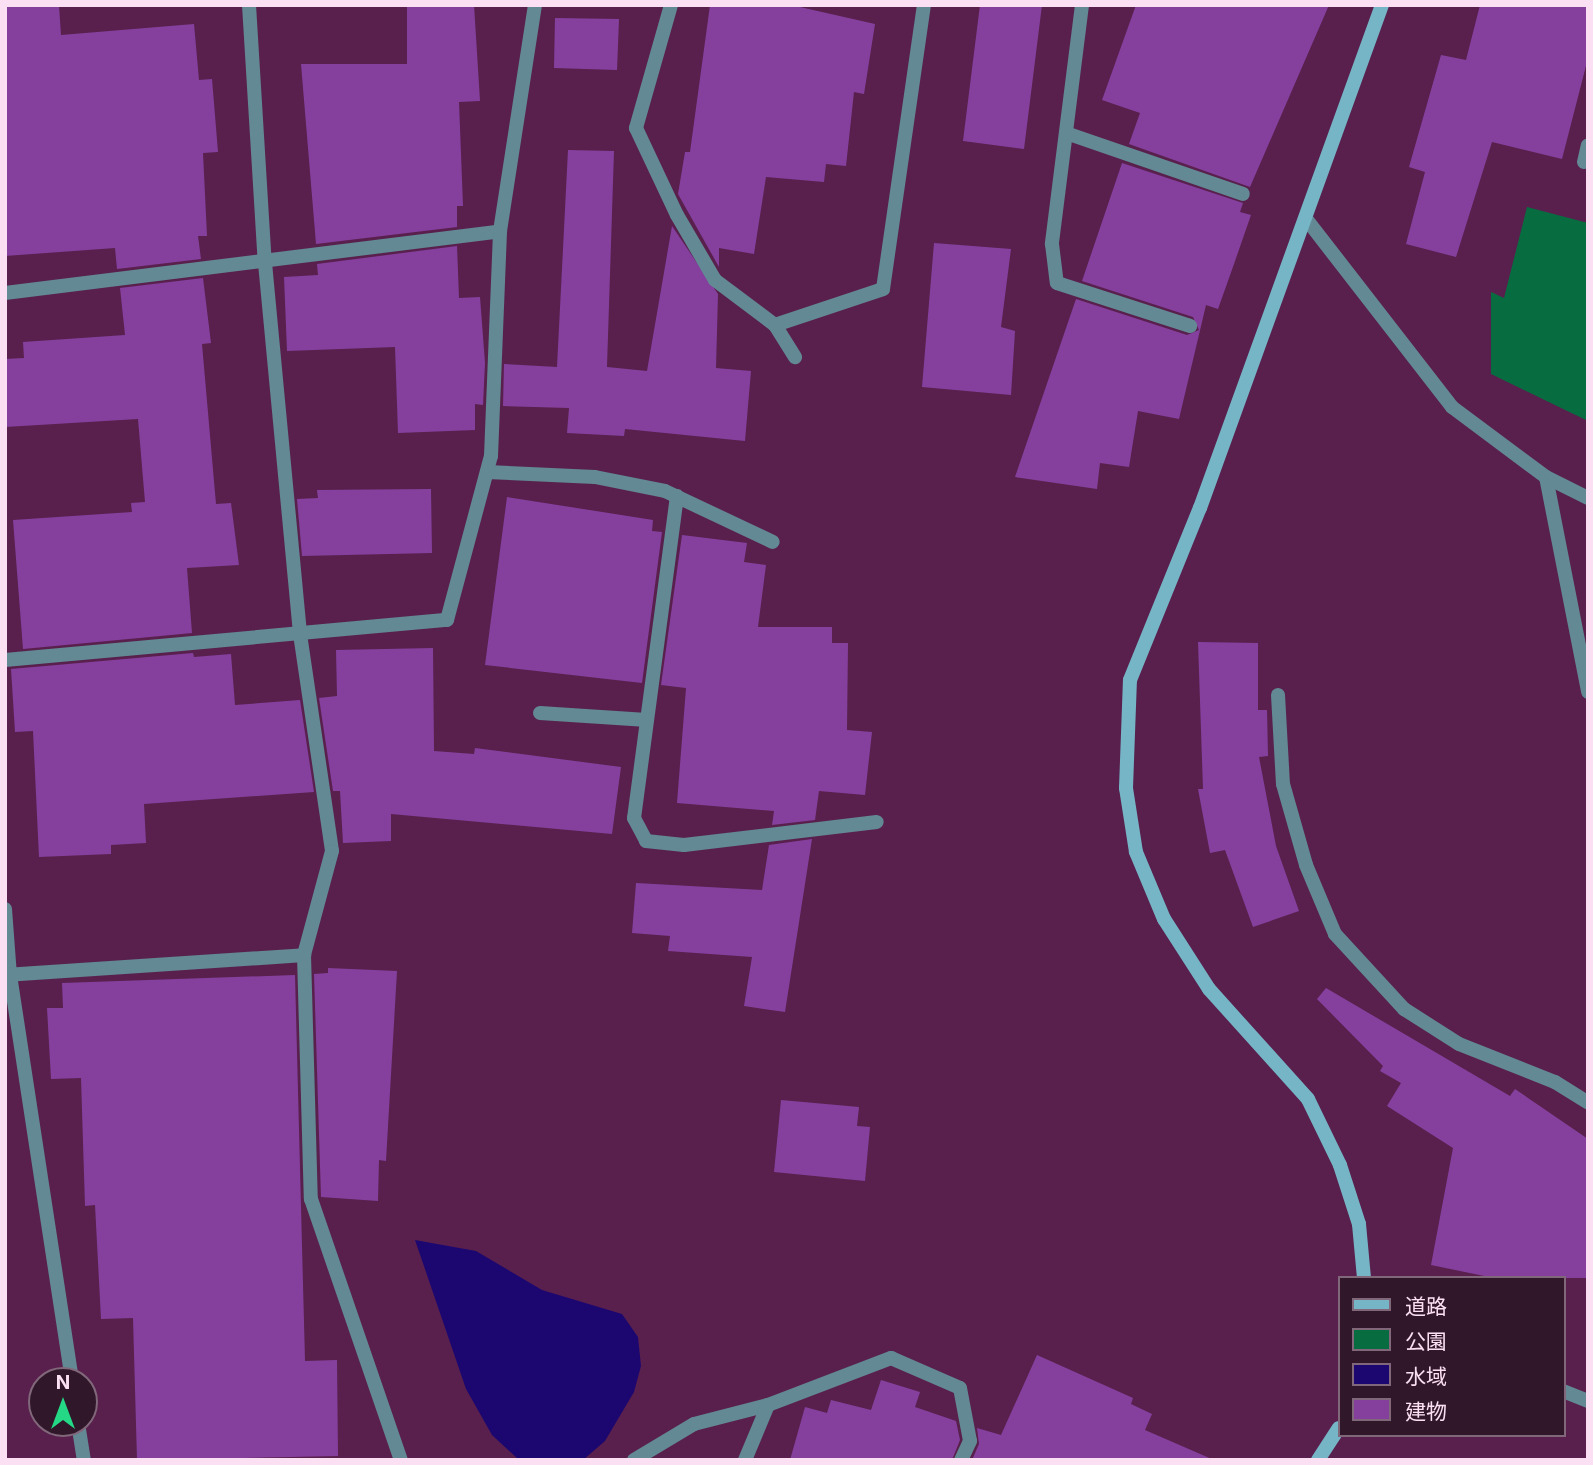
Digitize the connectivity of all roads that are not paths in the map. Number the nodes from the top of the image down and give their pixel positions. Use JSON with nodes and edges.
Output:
{"nodes":[{"id":1,"x":249,"y":5,"type":"edge"},
{"id":2,"x":535,"y":5,"type":"edge"},
{"id":3,"x":671,"y":5,"type":"edge"},
{"id":4,"x":924,"y":5,"type":"edge"},
{"id":5,"x":1082,"y":5,"type":"edge"},
{"id":6,"x":1382,"y":5,"type":"edge"},
{"id":7,"x":1066,"y":133,"type":"junction"},
{"id":8,"x":1588,"y":145,"type":"edge"},
{"id":9,"x":1584,"y":162,"type":"dead end"},
{"id":10,"x":1243,"y":194,"type":"dead end"},
{"id":11,"x":1307,"y":220,"type":"junction"},
{"id":12,"x":500,"y":231,"type":"junction"},
{"id":13,"x":265,"y":263,"type":"junction"},
{"id":14,"x":5,"y":293,"type":"edge"},
{"id":15,"x":775,"y":326,"type":"junction"},
{"id":16,"x":1190,"y":326,"type":"dead end"},
{"id":17,"x":794,"y":357,"type":"dead end"},
{"id":18,"x":487,"y":472,"type":"junction"},
{"id":19,"x":1546,"y":477,"type":"junction"},
{"id":20,"x":677,"y":496,"type":"junction"},
{"id":21,"x":1588,"y":498,"type":"edge"},
{"id":22,"x":773,"y":542,"type":"dead end"},
{"id":23,"x":300,"y":634,"type":"junction"},
{"id":24,"x":5,"y":660,"type":"edge"},
{"id":25,"x":1588,"y":692,"type":"edge"},
{"id":26,"x":1278,"y":695,"type":"dead end"},
{"id":27,"x":540,"y":713,"type":"dead end"},
{"id":28,"x":647,"y":720,"type":"junction"},
{"id":29,"x":877,"y":822,"type":"dead end"},
{"id":30,"x":5,"y":909,"type":"edge"},
{"id":31,"x":304,"y":955,"type":"junction"},
{"id":32,"x":8,"y":975,"type":"edge"},
{"id":33,"x":1588,"y":1103,"type":"edge"},
{"id":34,"x":1364,"y":1276,"type":"edge"},
{"id":35,"x":70,"y":1367,"type":"edge"},
{"id":36,"x":1565,"y":1392,"type":"edge"},
{"id":37,"x":1588,"y":1401,"type":"edge"},
{"id":38,"x":768,"y":1405,"type":"junction"},
{"id":39,"x":1338,"y":1430,"type":"edge"},
{"id":40,"x":80,"y":1437,"type":"edge"},
{"id":41,"x":84,"y":1460,"type":"edge"},
{"id":42,"x":401,"y":1460,"type":"edge"},
{"id":43,"x":634,"y":1460,"type":"edge"},
{"id":44,"x":745,"y":1460,"type":"edge"},
{"id":45,"x":961,"y":1460,"type":"edge"},
{"id":46,"x":1318,"y":1460,"type":"edge"}],
"edges":[{"from":1,"to":13,"type":"street"},
{"from":2,"to":12,"type":"street"},
{"from":3,"to":15,"type":"street"},
{"from":4,"to":15,"type":"street"},
{"from":5,"to":7,"type":"street"},
{"from":6,"to":11,"type":"street"},
{"from":7,"to":10,"type":"street"},
{"from":7,"to":16,"type":"street"},
{"from":8,"to":9,"type":"street"},
{"from":11,"to":19,"type":"street"},
{"from":11,"to":34,"type":"street"},
{"from":12,"to":13,"type":"street"},
{"from":12,"to":18,"type":"street"},
{"from":13,"to":14,"type":"street"},
{"from":13,"to":23,"type":"street"},
{"from":15,"to":17,"type":"street"},
{"from":18,"to":20,"type":"street"},
{"from":18,"to":23,"type":"street"},
{"from":19,"to":21,"type":"street"},
{"from":19,"to":25,"type":"street"},
{"from":20,"to":22,"type":"street"},
{"from":20,"to":28,"type":"street"},
{"from":23,"to":24,"type":"street"},
{"from":23,"to":31,"type":"street"},
{"from":26,"to":33,"type":"street"},
{"from":27,"to":28,"type":"street"},
{"from":28,"to":29,"type":"street"},
{"from":30,"to":32,"type":"street"},
{"from":31,"to":32,"type":"street"},
{"from":31,"to":42,"type":"street"},
{"from":32,"to":35,"type":"street"},
{"from":36,"to":37,"type":"street"},
{"from":38,"to":43,"type":"street"},
{"from":38,"to":44,"type":"street"},
{"from":38,"to":45,"type":"street"},
{"from":39,"to":46,"type":"street"},
{"from":40,"to":41,"type":"street"}]}
